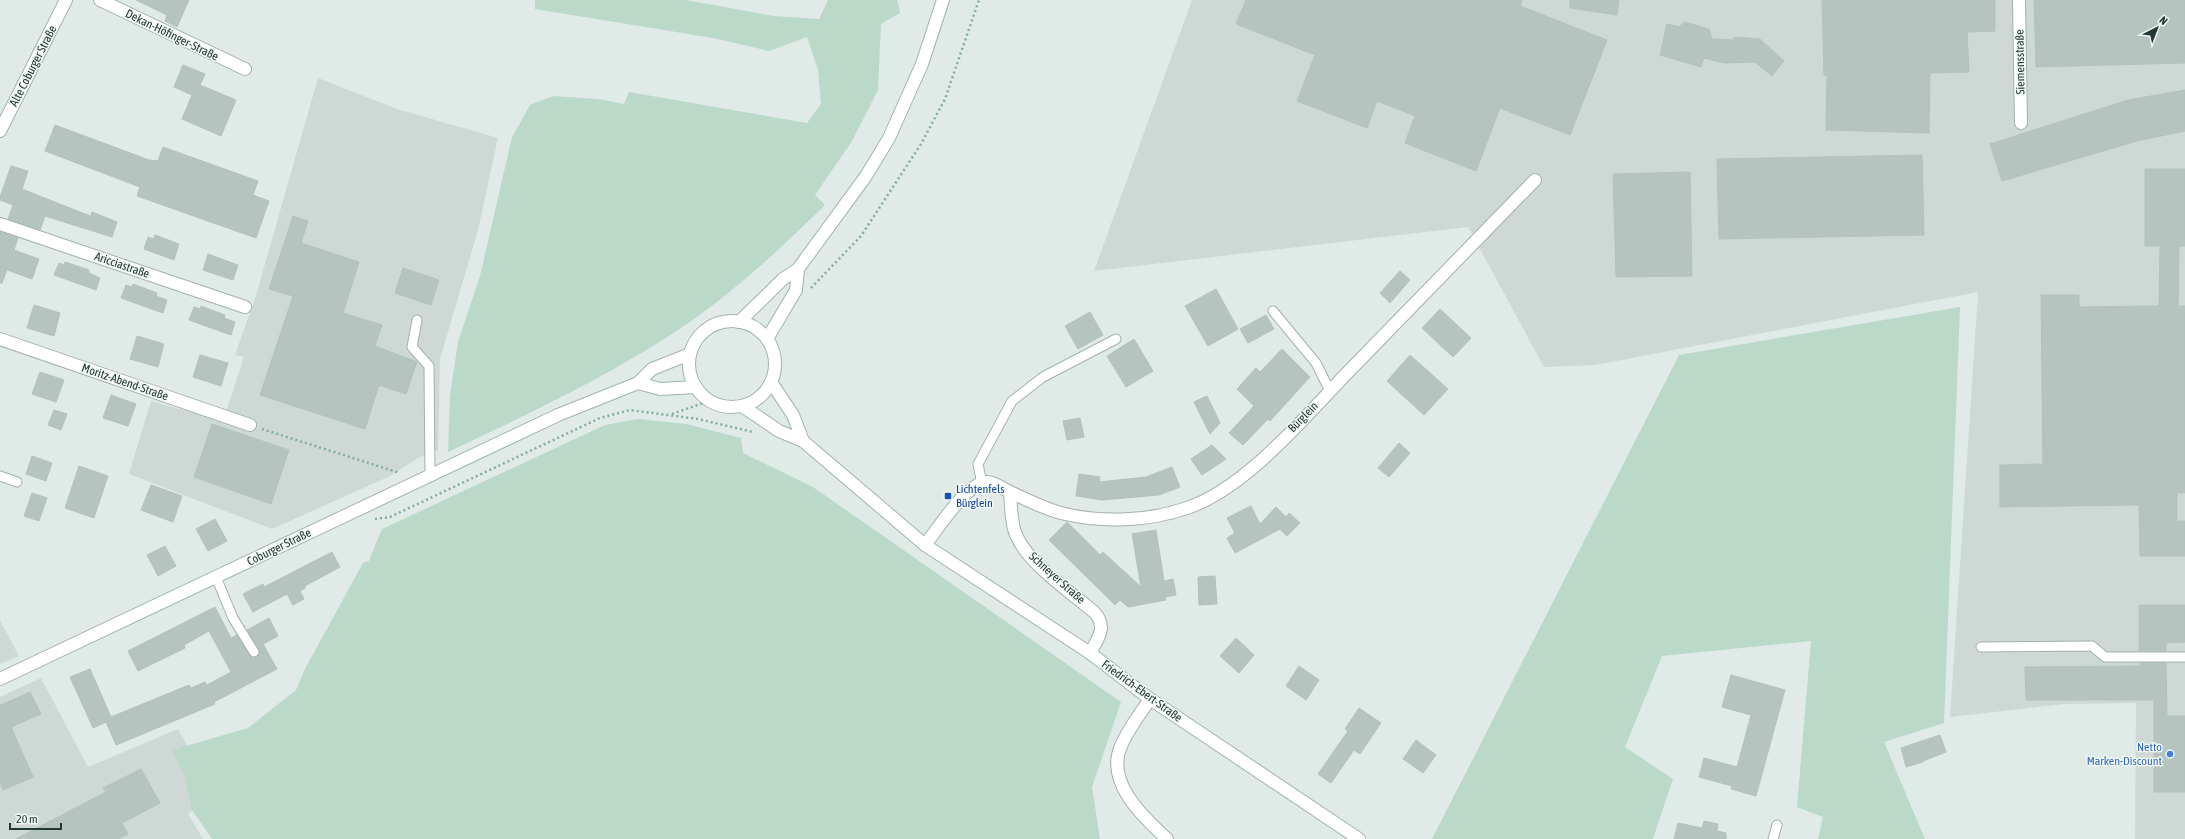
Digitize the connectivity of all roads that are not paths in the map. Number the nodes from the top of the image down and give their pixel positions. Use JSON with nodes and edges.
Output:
{"nodes":[{"id":1,"x":66,"y":0,"type":"edge"},
{"id":2,"x":100,"y":0,"type":"edge"},
{"id":3,"x":944,"y":0,"type":"edge"},
{"id":4,"x":2019,"y":0,"type":"edge"},
{"id":5,"x":245,"y":69,"type":"dead end"},
{"id":6,"x":2021,"y":123,"type":"dead end"},
{"id":7,"x":0,"y":131,"type":"edge"},
{"id":8,"x":1535,"y":180,"type":"dead end"},
{"id":9,"x":0,"y":224,"type":"edge"},
{"id":10,"x":798,"y":269,"type":"junction"},
{"id":11,"x":245,"y":307,"type":"dead end"},
{"id":12,"x":1273,"y":311,"type":"dead end"},
{"id":13,"x":416,"y":320,"type":"dead end"},
{"id":14,"x":739,"y":322,"type":"junction"},
{"id":15,"x":0,"y":339,"type":"edge"},
{"id":16,"x":1116,"y":339,"type":"dead end"},
{"id":17,"x":767,"y":340,"type":"junction"},
{"id":18,"x":692,"y":350,"type":"junction"},
{"id":19,"x":771,"y":382,"type":"junction"},
{"id":20,"x":638,"y":383,"type":"junction"},
{"id":21,"x":696,"y":388,"type":"junction"},
{"id":22,"x":1330,"y":391,"type":"junction"},
{"id":23,"x":742,"y":406,"type":"junction"},
{"id":24,"x":250,"y":425,"type":"road end"},
{"id":25,"x":803,"y":441,"type":"junction"},
{"id":26,"x":0,"y":476,"type":"edge"},
{"id":27,"x":425,"y":477,"type":"junction"},
{"id":28,"x":17,"y":482,"type":"dead end"},
{"id":29,"x":982,"y":484,"type":"junction"},
{"id":30,"x":1010,"y":492,"type":"junction"},
{"id":31,"x":925,"y":545,"type":"junction"},
{"id":32,"x":216,"y":577,"type":"junction"},
{"id":33,"x":1981,"y":647,"type":"dead end"},
{"id":34,"x":254,"y":652,"type":"dead end"},
{"id":35,"x":1090,"y":654,"type":"junction"},
{"id":36,"x":2185,"y":657,"type":"edge"},
{"id":37,"x":0,"y":679,"type":"edge"},
{"id":38,"x":1150,"y":699,"type":"junction"},
{"id":39,"x":1777,"y":825,"type":"dead end"},
{"id":40,"x":1167,"y":839,"type":"edge"},
{"id":41,"x":1359,"y":839,"type":"edge"},
{"id":42,"x":1774,"y":839,"type":"edge"}],
"edges":[{"from":1,"to":7,"type":"street","name":"Alte Coburger Straße"},
{"from":2,"to":5,"type":"street","name":"Dekan-Höfinger-Straße"},
{"from":3,"to":10,"type":"street"},
{"from":4,"to":6,"type":"street","name":"Siemensstraße"},
{"from":8,"to":22,"type":"street","name":"Bürglein"},
{"from":9,"to":11,"type":"street","name":"Aricciastraße"},
{"from":10,"to":14,"type":"street"},
{"from":10,"to":17,"type":"street"},
{"from":12,"to":22,"type":"lane"},
{"from":13,"to":27,"type":"lane"},
{"from":14,"to":17,"type":"street"},
{"from":14,"to":18,"type":"street"},
{"from":15,"to":24,"type":"street","name":"Moritz-Abend-Straße"},
{"from":16,"to":29,"type":"lane"},
{"from":17,"to":19,"type":"street"},
{"from":18,"to":20,"type":"street"},
{"from":18,"to":21,"type":"street"},
{"from":19,"to":23,"type":"street"},
{"from":19,"to":25,"type":"street"},
{"from":20,"to":21,"type":"street"},
{"from":20,"to":27,"type":"street","name":"Coburger Straße"},
{"from":21,"to":23,"type":"street"},
{"from":22,"to":30,"type":"street","name":"Bürglein"},
{"from":23,"to":25,"type":"street"},
{"from":25,"to":31,"type":"street","name":"Friedrich-Ebert-Straße"},
{"from":26,"to":28,"type":"lane"},
{"from":27,"to":32,"type":"street","name":"Coburger Straße"},
{"from":29,"to":30,"type":"street"},
{"from":29,"to":31,"type":"street"},
{"from":30,"to":35,"type":"street","name":"Schneyer Straße"},
{"from":31,"to":35,"type":"street","name":"Friedrich-Ebert-Straße"},
{"from":32,"to":34,"type":"lane"},
{"from":32,"to":37,"type":"street","name":"Coburger Straße"},
{"from":33,"to":36,"type":"lane"},
{"from":35,"to":38,"type":"street","name":"Friedrich-Ebert-Straße"},
{"from":38,"to":40,"type":"street"},
{"from":38,"to":41,"type":"street","name":"Friedrich-Ebert-Straße"},
{"from":39,"to":42,"type":"lane"}]}
